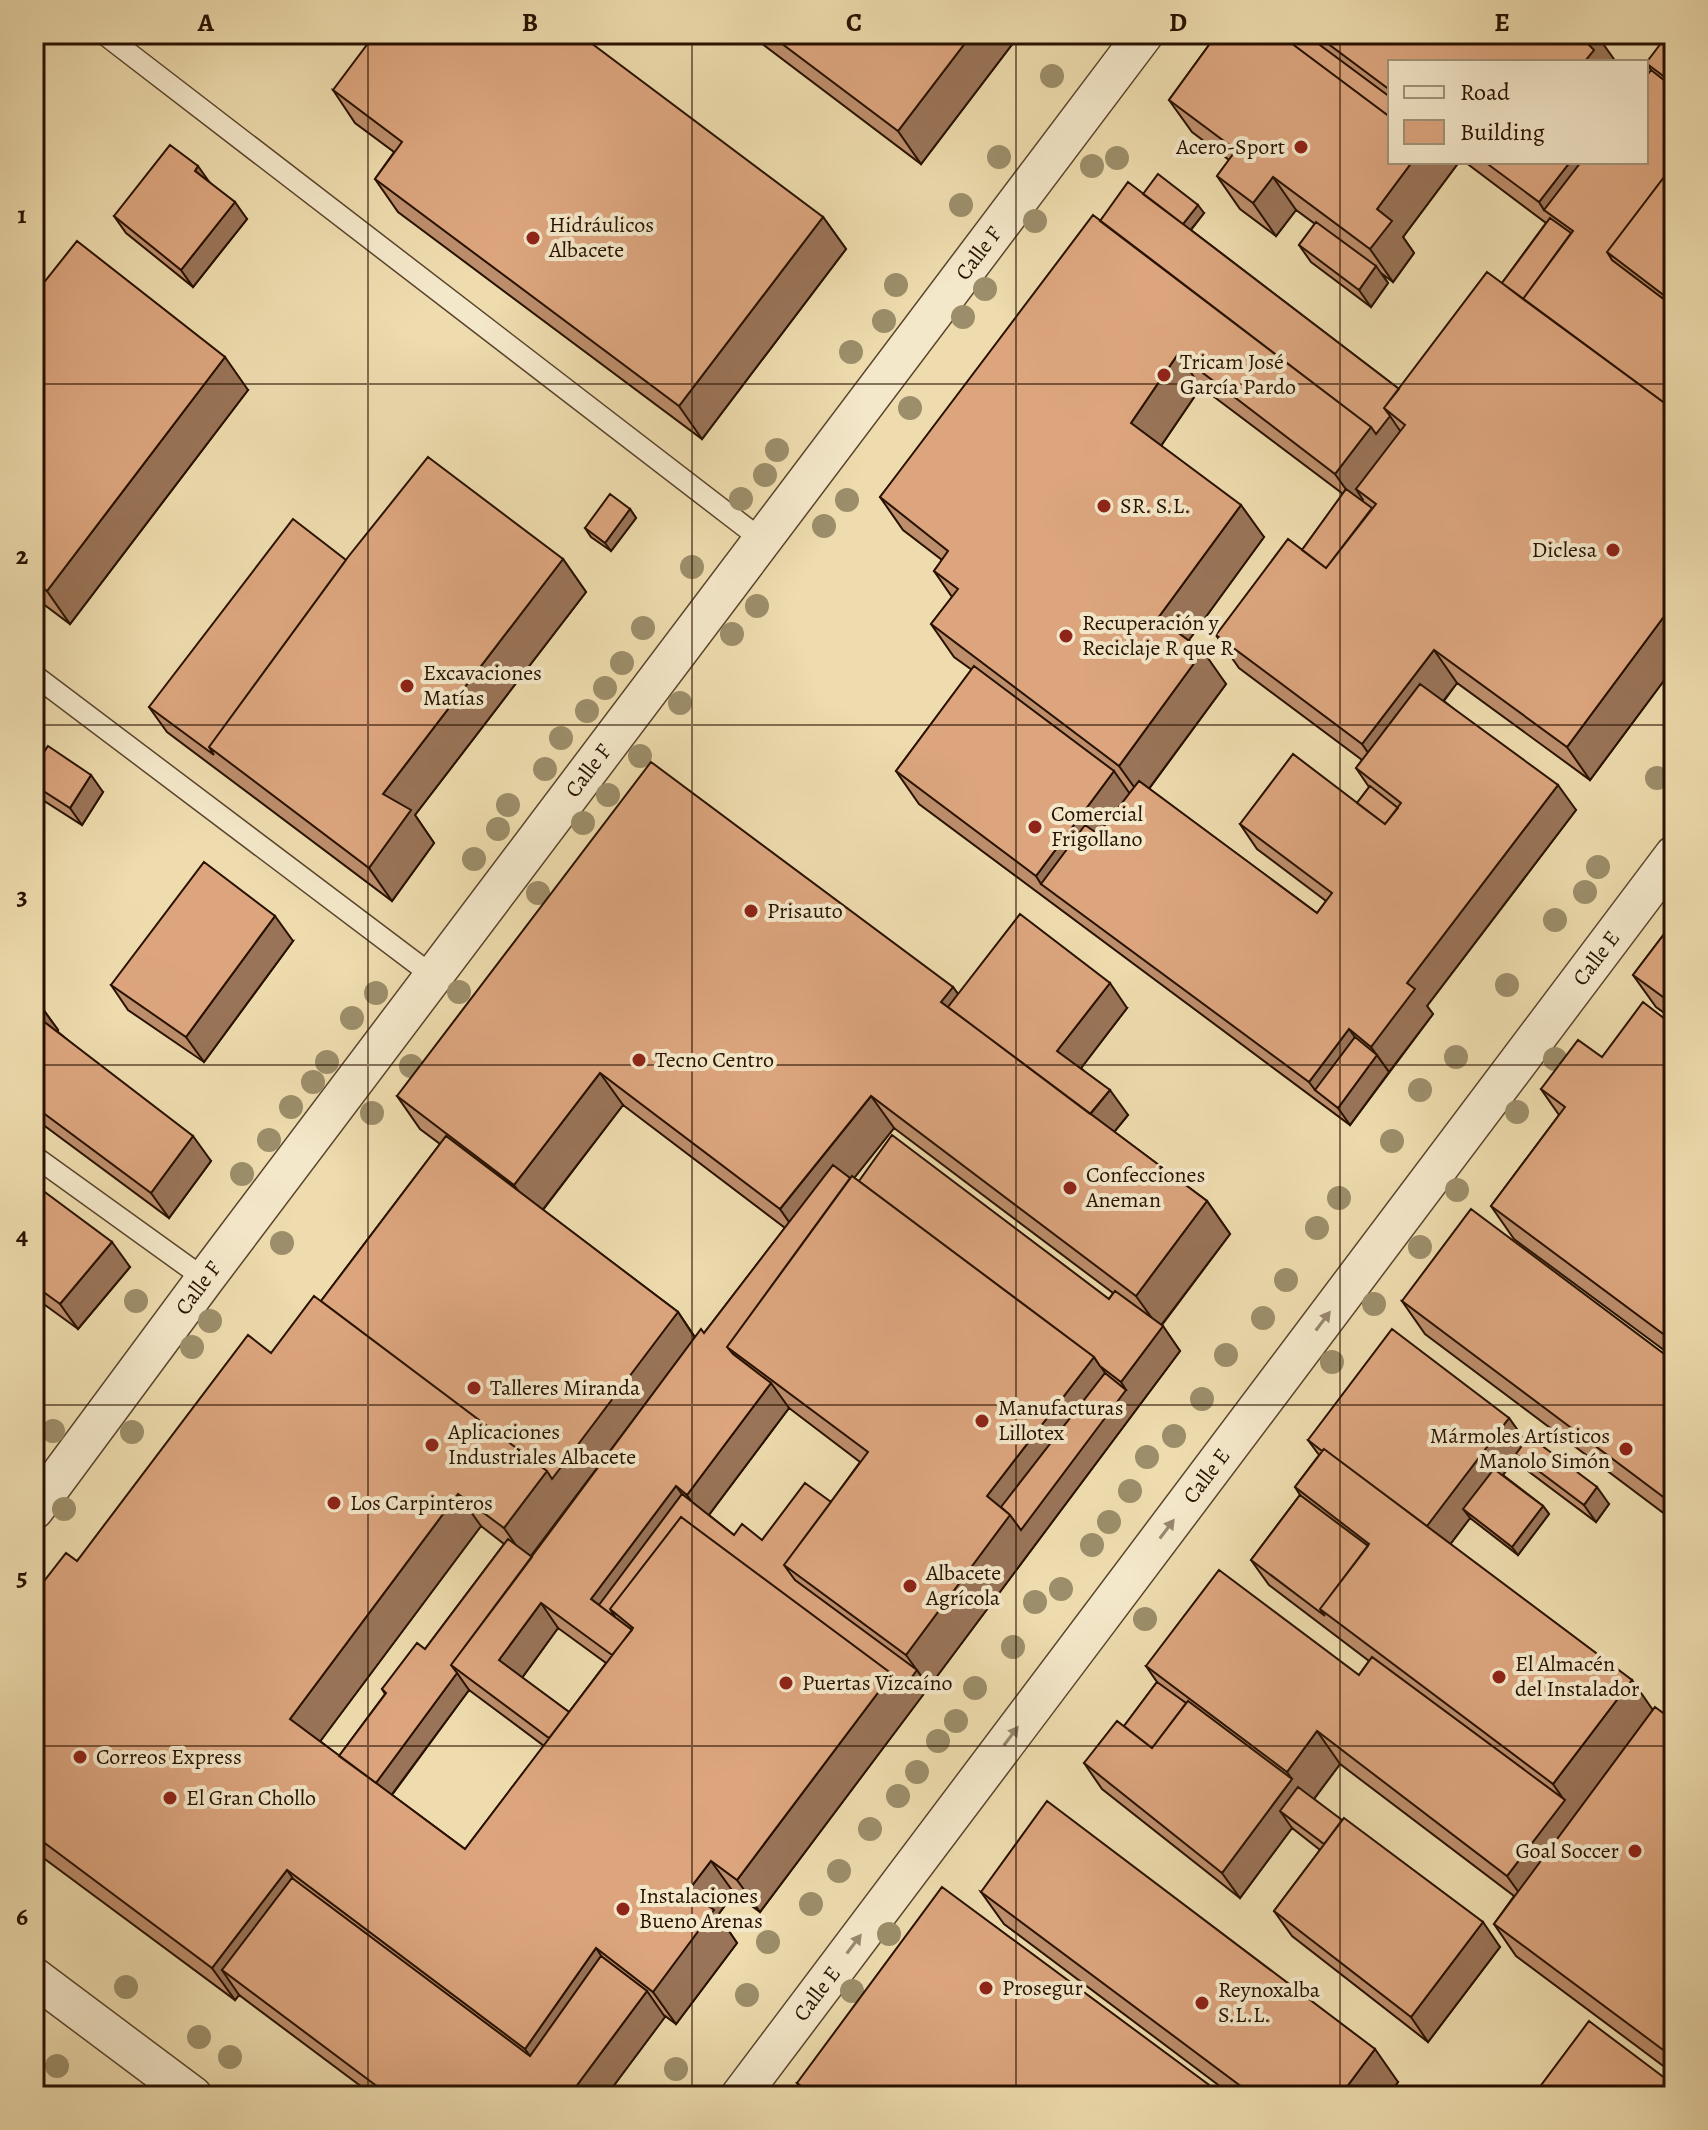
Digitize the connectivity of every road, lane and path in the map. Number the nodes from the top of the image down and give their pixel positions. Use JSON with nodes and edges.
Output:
{"nodes":[{"id":1,"x":104,"y":34,"type":"edge"},
{"id":2,"x":1135,"y":37,"type":"edge"},
{"id":3,"x":762,"y":540,"type":"junction"},
{"id":4,"x":34,"y":675,"type":"edge"},
{"id":5,"x":1674,"y":855,"type":"edge"},
{"id":6,"x":433,"y":976,"type":"junction"},
{"id":7,"x":34,"y":1156,"type":"edge"},
{"id":8,"x":205,"y":1279,"type":"junction"},
{"id":9,"x":34,"y":1510,"type":"edge"},
{"id":10,"x":34,"y":1977,"type":"edge"},
{"id":11,"x":193,"y":2096,"type":"edge"},
{"id":12,"x":740,"y":2096,"type":"edge"}],
"edges":[{"from":1,"to":3,"type":"lane"},
{"from":2,"to":3,"type":"street","name":"Calle F"},
{"from":3,"to":6,"type":"street","name":"Calle F"},
{"from":4,"to":6,"type":"lane"},
{"from":12,"to":5,"type":"street","name":"Calle E","one_way":true},
{"from":6,"to":8,"type":"street","name":"Calle F"},
{"from":7,"to":8,"type":"lane"},
{"from":8,"to":9,"type":"street","name":"Calle F"},
{"from":10,"to":11,"type":"street"}]}
